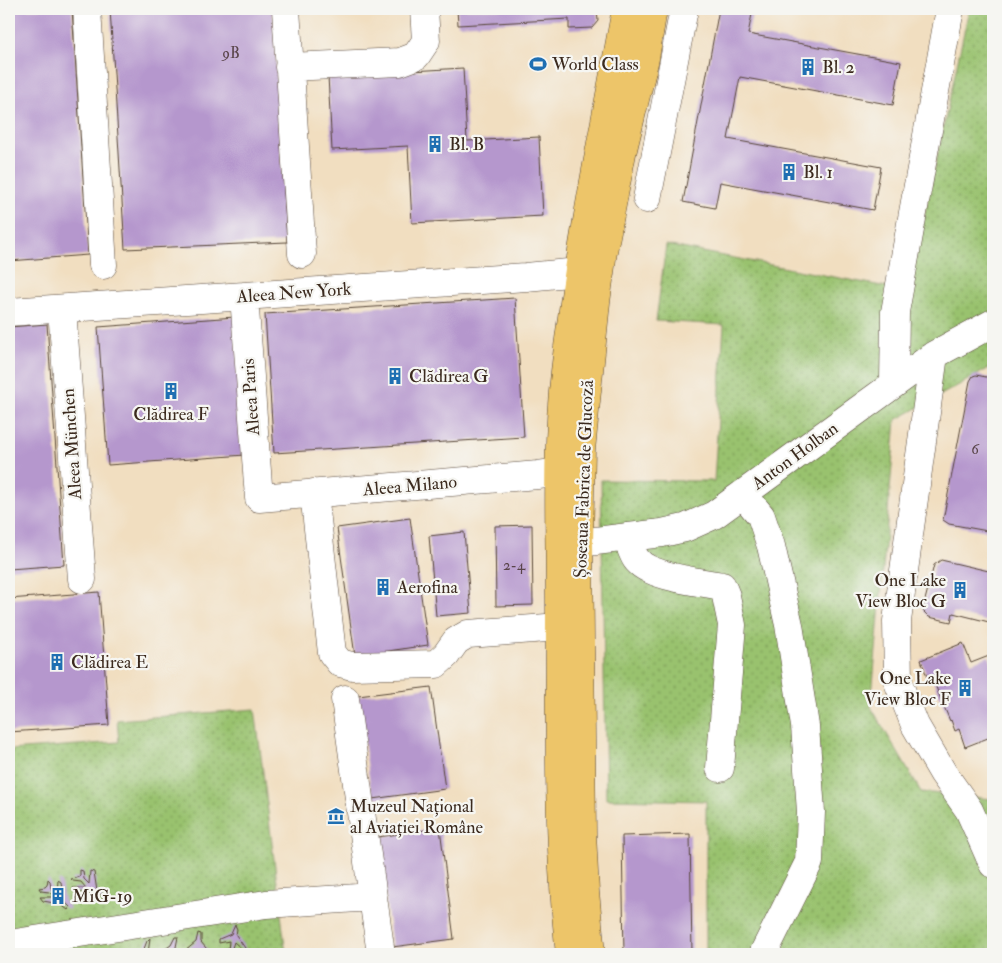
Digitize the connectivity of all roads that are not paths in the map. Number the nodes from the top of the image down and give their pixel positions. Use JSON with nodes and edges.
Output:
{"nodes":[{"id":1,"x":87,"y":9,"type":"edge"},
{"id":2,"x":286,"y":9,"type":"edge"},
{"id":3,"x":424,"y":9,"type":"edge"},
{"id":4,"x":626,"y":9,"type":"edge"},
{"id":5,"x":653,"y":9,"type":"edge"},
{"id":6,"x":684,"y":9,"type":"edge"},
{"id":7,"x":950,"y":9,"type":"edge"},
{"id":8,"x":289,"y":67,"type":"junction"},
{"id":9,"x":647,"y":199,"type":"dead end"},
{"id":10,"x":302,"y":254,"type":"dead end"},
{"id":11,"x":103,"y":264,"type":"dead end"},
{"id":12,"x":579,"y":272,"type":"junction"},
{"id":13,"x":244,"y":296,"type":"junction"},
{"id":14,"x":62,"y":309,"type":"junction"},
{"id":15,"x":9,"y":312,"type":"edge"},
{"id":16,"x":993,"y":323,"type":"edge"},
{"id":17,"x":934,"y":355,"type":"junction"},
{"id":18,"x":894,"y":384,"type":"junction"},
{"id":19,"x":561,"y":472,"type":"junction"},
{"id":20,"x":314,"y":494,"type":"junction"},
{"id":21,"x":743,"y":494,"type":"junction"},
{"id":22,"x":259,"y":498,"type":"joint"},
{"id":23,"x":626,"y":537,"type":"junction"},
{"id":24,"x":579,"y":543,"type":"junction"},
{"id":25,"x":82,"y":579,"type":"dead end"},
{"id":26,"x":560,"y":627,"type":"junction"},
{"id":27,"x":345,"y":699,"type":"dead end"},
{"id":28,"x":720,"y":768,"type":"dead end"},
{"id":29,"x":993,"y":864,"type":"edge"},
{"id":30,"x":372,"y":896,"type":"junction"},
{"id":31,"x":9,"y":944,"type":"edge"},
{"id":32,"x":764,"y":952,"type":"dead end"},
{"id":33,"x":381,"y":954,"type":"edge"},
{"id":34,"x":570,"y":954,"type":"edge"},
{"id":35,"x":591,"y":954,"type":"edge"}],
"edges":[{"from":1,"to":11,"type":"street"},
{"from":2,"to":8,"type":"street"},
{"from":3,"to":8,"type":"street"},
{"from":4,"to":12,"type":"main road","name":"Șoseaua Fabrica de Glucoză"},
{"from":5,"to":24,"type":"main road","name":"Șoseaua Fabrica de Glucoză"},
{"from":6,"to":9,"type":"street"},
{"from":7,"to":18,"type":"street"},
{"from":8,"to":10,"type":"street"},
{"from":12,"to":13,"type":"street","name":"Aleea New York"},
{"from":12,"to":19,"type":"main road","name":"Șoseaua Fabrica de Glucoză"},
{"from":13,"to":14,"type":"street","name":"Aleea New York"},
{"from":13,"to":22,"type":"street","name":"Aleea Paris"},
{"from":14,"to":15,"type":"street","name":"Aleea New York"},
{"from":14,"to":25,"type":"street","name":"Aleea München"},
{"from":16,"to":17,"type":"street","name":"Anton Holban"},
{"from":17,"to":18,"type":"street","name":"Anton Holban"},
{"from":17,"to":29,"type":"street"},
{"from":18,"to":21,"type":"street","name":"Anton Holban"},
{"from":19,"to":20,"type":"street","name":"Aleea Milano"},
{"from":19,"to":26,"type":"main road","name":"Șoseaua Fabrica de Glucoză"},
{"from":20,"to":22,"type":"street","name":"Aleea Milano"},
{"from":20,"to":26,"type":"street"},
{"from":21,"to":23,"type":"street","name":"Anton Holban"},
{"from":21,"to":32,"type":"street"},
{"from":23,"to":24,"type":"street","name":"Anton Holban"},
{"from":23,"to":28,"type":"street"},
{"from":24,"to":35,"type":"main road","name":"Șoseaua Fabrica de Glucoză"},
{"from":26,"to":34,"type":"main road","name":"Șoseaua Fabrica de Glucoză"},
{"from":27,"to":30,"type":"street"},
{"from":30,"to":31,"type":"street"},
{"from":30,"to":33,"type":"street"}]}
